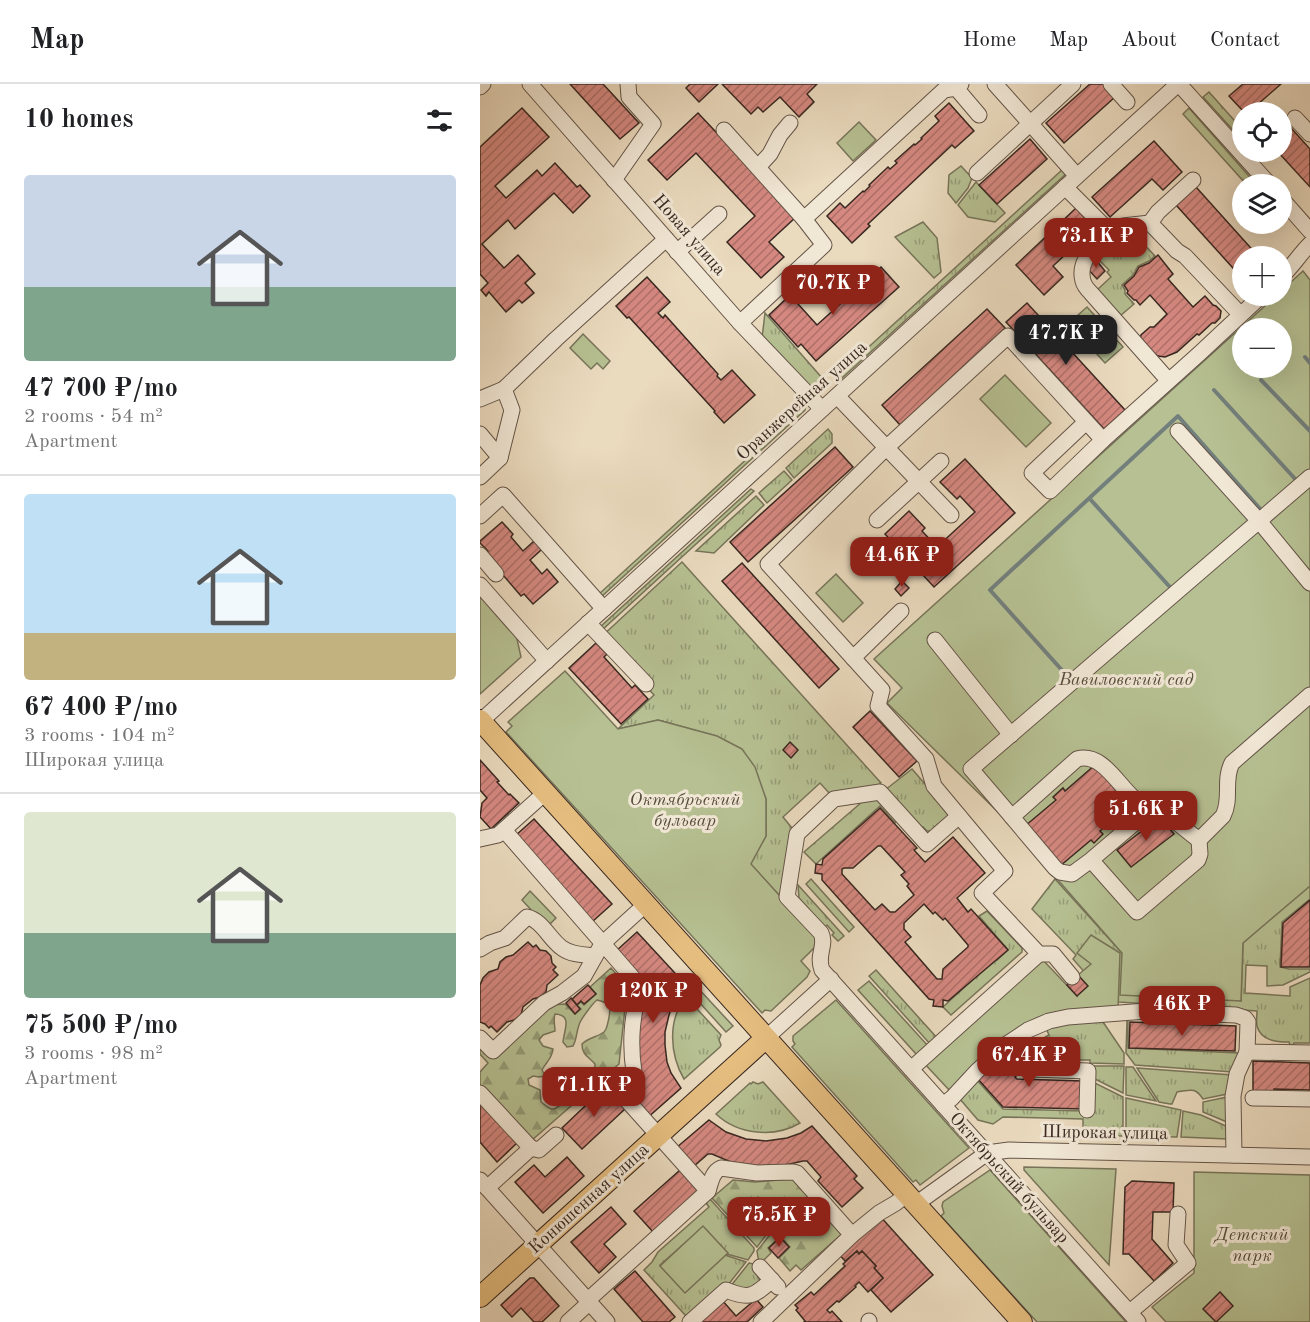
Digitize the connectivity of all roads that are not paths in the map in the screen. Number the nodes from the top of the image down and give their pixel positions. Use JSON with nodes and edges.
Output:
{"nodes":[{"id":1,"x":530,"y":84,"type":"edge"},
{"id":2,"x":628,"y":84,"type":"edge"},
{"id":3,"x":995,"y":84,"type":"edge"},
{"id":4,"x":1073,"y":84,"type":"edge"},
{"id":5,"x":1110,"y":84,"type":"edge"},
{"id":6,"x":1178,"y":84,"type":"edge"},
{"id":7,"x":950,"y":87,"type":"edge"},
{"id":8,"x":1127,"y":102,"type":"dead end"},
{"id":9,"x":979,"y":115,"type":"dead end"},
{"id":10,"x":1295,"y":118,"type":"dead end"},
{"id":11,"x":790,"y":123,"type":"dead end"},
{"id":12,"x":1030,"y":123,"type":"junction"},
{"id":13,"x":724,"y":130,"type":"dead end"},
{"id":14,"x":1310,"y":134,"type":"edge"},
{"id":15,"x":758,"y":167,"type":"junction"},
{"id":16,"x":977,"y":173,"type":"dead end"},
{"id":17,"x":1260,"y":174,"type":"edge"},
{"id":18,"x":1077,"y":176,"type":"junction"},
{"id":19,"x":614,"y":180,"type":"junction"},
{"id":20,"x":1193,"y":180,"type":"dead end"},
{"id":21,"x":1065,"y":187,"type":"junction"},
{"id":22,"x":1292,"y":211,"type":"edge"},
{"id":23,"x":719,"y":214,"type":"dead end"},
{"id":24,"x":804,"y":219,"type":"junction"},
{"id":25,"x":1150,"y":222,"type":"junction"},
{"id":26,"x":1310,"y":231,"type":"edge"},
{"id":27,"x":1111,"y":233,"type":"junction"},
{"id":28,"x":666,"y":239,"type":"junction"},
{"id":29,"x":1310,"y":244,"type":"edge"},
{"id":30,"x":677,"y":252,"type":"junction"},
{"id":31,"x":1292,"y":265,"type":"edge"},
{"id":32,"x":1249,"y":306,"type":"edge"},
{"id":33,"x":1240,"y":314,"type":"junction"},
{"id":34,"x":740,"y":323,"type":"junction"},
{"id":35,"x":1168,"y":380,"type":"junction"},
{"id":36,"x":504,"y":389,"type":"junction"},
{"id":37,"x":837,"y":396,"type":"junction"},
{"id":38,"x":480,"y":399,"type":"edge"},
{"id":39,"x":822,"y":409,"type":"junction"},
{"id":40,"x":1086,"y":422,"type":"junction"},
{"id":41,"x":1178,"y":431,"type":"dead end"},
{"id":42,"x":480,"y":434,"type":"edge"},
{"id":43,"x":1103,"y":440,"type":"junction"},
{"id":44,"x":886,"y":448,"type":"junction"},
{"id":45,"x":500,"y":458,"type":"junction"},
{"id":46,"x":941,"y":461,"type":"dead end"},
{"id":47,"x":480,"y":477,"type":"edge"},
{"id":48,"x":1310,"y":477,"type":"edge"},
{"id":49,"x":919,"y":482,"type":"junction"},
{"id":50,"x":951,"y":515,"type":"dead end"},
{"id":51,"x":480,"y":516,"type":"edge"},
{"id":52,"x":878,"y":520,"type":"dead end"},
{"id":53,"x":1259,"y":521,"type":"junction"},
{"id":54,"x":480,"y":555,"type":"edge"},
{"id":55,"x":496,"y":574,"type":"dead end"},
{"id":56,"x":1310,"y":583,"type":"edge"},
{"id":57,"x":480,"y":585,"type":"edge"},
{"id":58,"x":604,"y":609,"type":"junction"},
{"id":59,"x":902,"y":611,"type":"dead end"},
{"id":60,"x":588,"y":623,"type":"junction"},
{"id":61,"x":935,"y":640,"type":"dead end"},
{"id":62,"x":854,"y":658,"type":"junction"},
{"id":63,"x":547,"y":661,"type":"junction"},
{"id":64,"x":646,"y":684,"type":"dead end"},
{"id":65,"x":1310,"y":695,"type":"edge"},
{"id":66,"x":480,"y":721,"type":"edge"},
{"id":67,"x":1011,"y":735,"type":"junction"},
{"id":68,"x":546,"y":792,"type":"junction"},
{"id":69,"x":1151,"y":809,"type":"junction"},
{"id":70,"x":960,"y":816,"type":"junction"},
{"id":71,"x":1012,"y":817,"type":"junction"},
{"id":72,"x":504,"y":830,"type":"junction"},
{"id":73,"x":480,"y":839,"type":"edge"},
{"id":74,"x":1199,"y":840,"type":"junction"},
{"id":75,"x":1091,"y":860,"type":"junction"},
{"id":76,"x":646,"y":904,"type":"junction"},
{"id":77,"x":480,"y":949,"type":"edge"},
{"id":78,"x":598,"y":950,"type":"junction"},
{"id":79,"x":1039,"y":954,"type":"junction"},
{"id":80,"x":1072,"y":977,"type":"dead end"},
{"id":81,"x":831,"y":979,"type":"junction"},
{"id":82,"x":480,"y":1038,"type":"edge"},
{"id":83,"x":766,"y":1038,"type":"junction"},
{"id":84,"x":1007,"y":1044,"type":"junction"},
{"id":85,"x":1247,"y":1052,"type":"junction"},
{"id":86,"x":1310,"y":1053,"type":"edge"},
{"id":87,"x":911,"y":1069,"type":"junction"},
{"id":88,"x":480,"y":1093,"type":"edge"},
{"id":89,"x":1253,"y":1098,"type":"dead end"},
{"id":90,"x":1310,"y":1099,"type":"edge"},
{"id":91,"x":943,"y":1105,"type":"junction"},
{"id":92,"x":1087,"y":1110,"type":"dead end"},
{"id":93,"x":556,"y":1135,"type":"dead end"},
{"id":94,"x":658,"y":1136,"type":"junction"},
{"id":95,"x":531,"y":1148,"type":"junction"},
{"id":96,"x":987,"y":1153,"type":"junction"},
{"id":97,"x":1234,"y":1155,"type":"junction"},
{"id":98,"x":1310,"y":1157,"type":"edge"},
{"id":99,"x":483,"y":1184,"type":"edge"},
{"id":100,"x":708,"y":1191,"type":"junction"},
{"id":101,"x":912,"y":1199,"type":"junction"},
{"id":102,"x":1178,"y":1214,"type":"dead end"},
{"id":103,"x":852,"y":1235,"type":"junction"},
{"id":104,"x":538,"y":1245,"type":"junction"},
{"id":105,"x":760,"y":1267,"type":"dead end"},
{"id":106,"x":772,"y":1280,"type":"junction"},
{"id":107,"x":787,"y":1297,"type":"junction"},
{"id":108,"x":480,"y":1298,"type":"edge"},
{"id":109,"x":589,"y":1301,"type":"junction"},
{"id":110,"x":1134,"y":1317,"type":"edge"},
{"id":111,"x":1016,"y":1320,"type":"edge"},
{"id":112,"x":568,"y":1322,"type":"edge"},
{"id":113,"x":607,"y":1322,"type":"edge"},
{"id":114,"x":690,"y":1322,"type":"edge"},
{"id":115,"x":761,"y":1322,"type":"edge"}],
"edges":[{"from":1,"to":19,"type":"street","name":"Новая улица"},
{"from":2,"to":19,"type":"street"},
{"from":3,"to":12,"type":"street"},
{"from":4,"to":12,"type":"street"},
{"from":5,"to":8,"type":"street"},
{"from":6,"to":17,"type":"street"},
{"from":6,"to":18,"type":"street","name":"Оранжерейная улица"},
{"from":7,"to":9,"type":"street"},
{"from":7,"to":24,"type":"street"},
{"from":10,"to":14,"type":"street"},
{"from":11,"to":15,"type":"street"},
{"from":12,"to":16,"type":"street"},
{"from":12,"to":18,"type":"street"},
{"from":13,"to":15,"type":"street"},
{"from":15,"to":24,"type":"street"},
{"from":18,"to":21,"type":"street","name":"Оранжерейная улица"},
{"from":19,"to":28,"type":"street","name":"Новая улица"},
{"from":20,"to":25,"type":"street"},
{"from":21,"to":27,"type":"street"},
{"from":21,"to":37,"type":"street","name":"Оранжерейная улица"},
{"from":22,"to":26,"type":"street"},
{"from":23,"to":30,"type":"street"},
{"from":24,"to":34,"type":"street"},
{"from":25,"to":27,"type":"street"},
{"from":25,"to":33,"type":"street"},
{"from":27,"to":35,"type":"street"},
{"from":28,"to":30,"type":"street","name":"Новая улица"},
{"from":28,"to":36,"type":"street"},
{"from":29,"to":31,"type":"street"},
{"from":30,"to":34,"type":"street","name":"Новая улица"},
{"from":32,"to":33,"type":"street"},
{"from":33,"to":35,"type":"street"},
{"from":34,"to":39,"type":"street","name":"Новая улица"},
{"from":35,"to":43,"type":"street"},
{"from":36,"to":38,"type":"street"},
{"from":36,"to":45,"type":"street"},
{"from":37,"to":39,"type":"street","name":"Оранжерейная улица"},
{"from":37,"to":44,"type":"street"},
{"from":39,"to":58,"type":"street","name":"Оранжерейная улица"},
{"from":40,"to":43,"type":"street"},
{"from":40,"to":43,"type":"street"},
{"from":40,"to":44,"type":"street"},
{"from":41,"to":53,"type":"street"},
{"from":42,"to":45,"type":"street"},
{"from":44,"to":49,"type":"street"},
{"from":44,"to":62,"type":"street"},
{"from":45,"to":47,"type":"street"},
{"from":46,"to":49,"type":"street"},
{"from":48,"to":53,"type":"street"},
{"from":49,"to":50,"type":"street"},
{"from":49,"to":52,"type":"street"},
{"from":51,"to":58,"type":"street"},
{"from":53,"to":56,"type":"street"},
{"from":53,"to":67,"type":"street"},
{"from":54,"to":55,"type":"street"},
{"from":57,"to":63,"type":"street"},
{"from":58,"to":60,"type":"street","name":"Оранжерейная улица"},
{"from":59,"to":62,"type":"street"},
{"from":60,"to":63,"type":"street","name":"Оранжерейная улица"},
{"from":60,"to":64,"type":"street"},
{"from":61,"to":67,"type":"street"},
{"from":62,"to":70,"type":"street"},
{"from":63,"to":66,"type":"street","name":"Оранжерейная улица"},
{"from":65,"to":74,"type":"street"},
{"from":66,"to":68,"type":"main road"},
{"from":67,"to":71,"type":"street"},
{"from":68,"to":72,"type":"street"},
{"from":68,"to":76,"type":"main road"},
{"from":69,"to":71,"type":"street"},
{"from":69,"to":74,"type":"street"},
{"from":69,"to":75,"type":"street"},
{"from":70,"to":79,"type":"street"},
{"from":70,"to":81,"type":"street","name":"Октябрьский бульвар"},
{"from":71,"to":75,"type":"street"},
{"from":72,"to":73,"type":"street"},
{"from":72,"to":78,"type":"street"},
{"from":74,"to":75,"type":"street"},
{"from":76,"to":78,"type":"street"},
{"from":76,"to":83,"type":"main road"},
{"from":77,"to":78,"type":"street"},
{"from":78,"to":82,"type":"street"},
{"from":78,"to":94,"type":"street"},
{"from":79,"to":80,"type":"street"},
{"from":79,"to":87,"type":"street"},
{"from":81,"to":83,"type":"street","name":"Конюшенная улица"},
{"from":81,"to":87,"type":"street","name":"Октябрьский бульвар"},
{"from":83,"to":94,"type":"main road","name":"Конюшенная улица"},
{"from":83,"to":101,"type":"main road"},
{"from":84,"to":85,"type":"street"},
{"from":84,"to":91,"type":"street"},
{"from":84,"to":92,"type":"street"},
{"from":85,"to":86,"type":"street"},
{"from":85,"to":97,"type":"street"},
{"from":87,"to":91,"type":"street","name":"Октябрьский бульвар"},
{"from":88,"to":95,"type":"street"},
{"from":89,"to":90,"type":"street"},
{"from":91,"to":96,"type":"street","name":"Октябрьский бульвар"},
{"from":93,"to":95,"type":"street"},
{"from":94,"to":100,"type":"street"},
{"from":94,"to":104,"type":"main road","name":"Конюшенная улица"},
{"from":95,"to":99,"type":"street"},
{"from":96,"to":97,"type":"street","name":"Широкая улица"},
{"from":96,"to":101,"type":"street"},
{"from":96,"to":110,"type":"street","name":"Октябрьский бульвар"},
{"from":97,"to":98,"type":"street","name":"Широкая улица"},
{"from":99,"to":104,"type":"street"},
{"from":100,"to":103,"type":"street"},
{"from":100,"to":109,"type":"street"},
{"from":101,"to":103,"type":"street"},
{"from":101,"to":111,"type":"main road"},
{"from":102,"to":110,"type":"street"},
{"from":103,"to":107,"type":"street"},
{"from":104,"to":108,"type":"main road","name":"Конюшенная улица"},
{"from":104,"to":109,"type":"street"},
{"from":105,"to":106,"type":"street"},
{"from":106,"to":107,"type":"street"},
{"from":106,"to":114,"type":"street"},
{"from":107,"to":115,"type":"street"},
{"from":109,"to":112,"type":"street"},
{"from":109,"to":113,"type":"street"}]}
